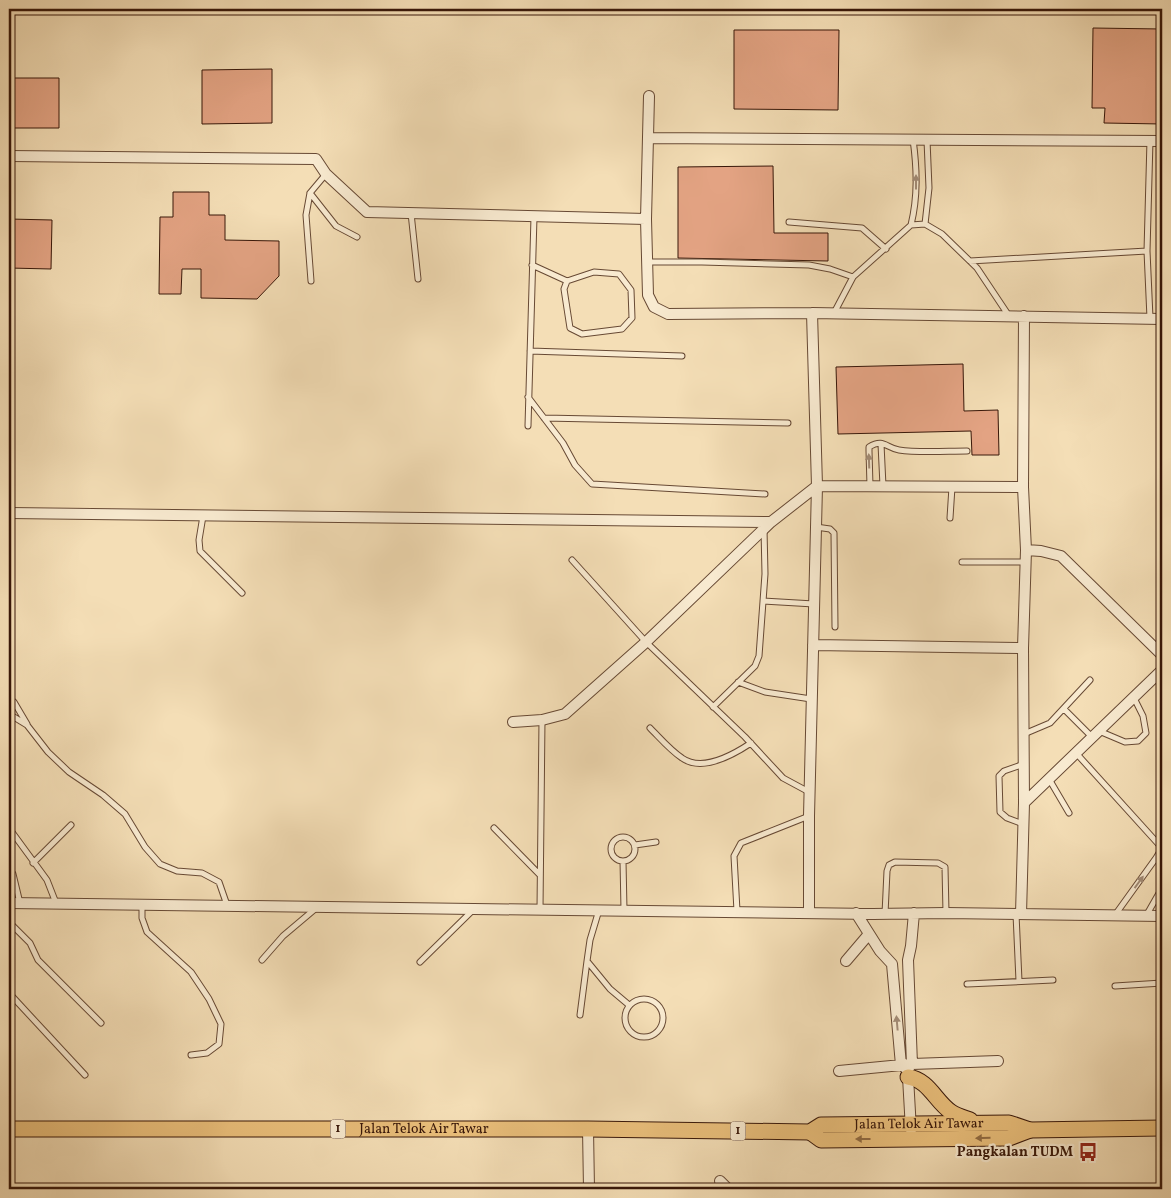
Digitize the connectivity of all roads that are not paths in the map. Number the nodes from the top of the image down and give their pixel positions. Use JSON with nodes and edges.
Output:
{"nodes":[{"id":1,"x":649,"y":96,"type":"dead end"},
{"id":2,"x":649,"y":138,"type":"junction"},
{"id":3,"x":913,"y":139,"type":"junction"},
{"id":4,"x":927,"y":139,"type":"junction"},
{"id":5,"x":1150,"y":140,"type":"junction"},
{"id":6,"x":1162,"y":140,"type":"edge"},
{"id":7,"x":9,"y":156,"type":"edge"},
{"id":8,"x":326,"y":174,"type":"junction"},
{"id":9,"x":310,"y":193,"type":"junction"},
{"id":10,"x":411,"y":213,"type":"junction"},
{"id":11,"x":534,"y":217,"type":"junction"},
{"id":12,"x":646,"y":219,"type":"junction"},
{"id":13,"x":789,"y":222,"type":"dead end"},
{"id":14,"x":925,"y":224,"type":"junction"},
{"id":15,"x":911,"y":225,"type":"junction"},
{"id":16,"x":357,"y":237,"type":"dead end"},
{"id":17,"x":886,"y":248,"type":"junction"},
{"id":18,"x":1146,"y":251,"type":"junction"},
{"id":19,"x":970,"y":261,"type":"junction"},
{"id":20,"x":647,"y":262,"type":"junction"},
{"id":21,"x":532,"y":265,"type":"junction"},
{"id":22,"x":853,"y":277,"type":"junction"},
{"id":23,"x":418,"y":279,"type":"dead end"},
{"id":24,"x":311,"y":281,"type":"dead end"},
{"id":25,"x":567,"y":281,"type":"junction"},
{"id":26,"x":812,"y":313,"type":"junction"},
{"id":27,"x":833,"y":314,"type":"junction"},
{"id":28,"x":1009,"y":316,"type":"junction"},
{"id":29,"x":1024,"y":316,"type":"junction"},
{"id":30,"x":1150,"y":318,"type":"junction"},
{"id":31,"x":1162,"y":319,"type":"edge"},
{"id":32,"x":530,"y":351,"type":"junction"},
{"id":33,"x":682,"y":356,"type":"dead end"},
{"id":34,"x":528,"y":398,"type":"junction"},
{"id":35,"x":544,"y":418,"type":"junction"},
{"id":36,"x":788,"y":423,"type":"dead end"},
{"id":37,"x":528,"y":426,"type":"dead end"},
{"id":38,"x":881,"y":444,"type":"junction"},
{"id":39,"x":967,"y":451,"type":"dead end"},
{"id":40,"x":817,"y":486,"type":"junction"},
{"id":41,"x":870,"y":486,"type":"junction"},
{"id":42,"x":883,"y":486,"type":"junction"},
{"id":43,"x":952,"y":487,"type":"junction"},
{"id":44,"x":1023,"y":487,"type":"junction"},
{"id":45,"x":765,"y":494,"type":"dead end"},
{"id":46,"x":9,"y":513,"type":"edge"},
{"id":47,"x":203,"y":515,"type":"junction"},
{"id":48,"x":950,"y":518,"type":"dead end"},
{"id":49,"x":768,"y":526,"type":"junction"},
{"id":50,"x":816,"y":527,"type":"junction"},
{"id":51,"x":1026,"y":550,"type":"junction"},
{"id":52,"x":572,"y":560,"type":"dead end"},
{"id":53,"x":962,"y":562,"type":"dead end"},
{"id":54,"x":1026,"y":562,"type":"junction"},
{"id":55,"x":242,"y":593,"type":"dead end"},
{"id":56,"x":763,"y":601,"type":"junction"},
{"id":57,"x":814,"y":604,"type":"junction"},
{"id":58,"x":834,"y":626,"type":"dead end"},
{"id":59,"x":646,"y":642,"type":"junction"},
{"id":60,"x":813,"y":645,"type":"junction"},
{"id":61,"x":1024,"y":648,"type":"junction"},
{"id":62,"x":1162,"y":655,"type":"edge"},
{"id":63,"x":1162,"y":670,"type":"edge"},
{"id":64,"x":1090,"y":680,"type":"dead end"},
{"id":65,"x":738,"y":682,"type":"junction"},
{"id":66,"x":9,"y":698,"type":"edge"},
{"id":67,"x":1133,"y":698,"type":"junction"},
{"id":68,"x":812,"y":699,"type":"junction"},
{"id":69,"x":713,"y":706,"type":"junction"},
{"id":70,"x":1064,"y":709,"type":"junction"},
{"id":71,"x":9,"y":714,"type":"edge"},
{"id":72,"x":542,"y":720,"type":"junction"},
{"id":73,"x":512,"y":722,"type":"dead end"},
{"id":74,"x":27,"y":725,"type":"junction"},
{"id":75,"x":650,"y":728,"type":"dead end"},
{"id":76,"x":1096,"y":734,"type":"junction"},
{"id":77,"x":1024,"y":735,"type":"junction"},
{"id":78,"x":751,"y":743,"type":"junction"},
{"id":79,"x":1076,"y":753,"type":"junction"},
{"id":80,"x":1024,"y":764,"type":"junction"},
{"id":81,"x":1050,"y":779,"type":"junction"},
{"id":82,"x":809,"y":793,"type":"junction"},
{"id":83,"x":1024,"y":803,"type":"junction"},
{"id":84,"x":1069,"y":813,"type":"dead end"},
{"id":85,"x":809,"y":816,"type":"junction"},
{"id":86,"x":71,"y":825,"type":"dead end"},
{"id":87,"x":1024,"y":825,"type":"junction"},
{"id":88,"x":9,"y":828,"type":"edge"},
{"id":89,"x":494,"y":828,"type":"dead end"},
{"id":90,"x":656,"y":842,"type":"dead end"},
{"id":91,"x":635,"y":845,"type":"junction"},
{"id":92,"x":1162,"y":848,"type":"edge"},
{"id":93,"x":623,"y":862,"type":"junction"},
{"id":94,"x":33,"y":863,"type":"junction"},
{"id":95,"x":9,"y":868,"type":"edge"},
{"id":96,"x":540,"y":875,"type":"junction"},
{"id":97,"x":1162,"y":888,"type":"edge"},
{"id":98,"x":9,"y":903,"type":"edge"},
{"id":99,"x":20,"y":903,"type":"junction"},
{"id":100,"x":56,"y":903,"type":"junction"},
{"id":101,"x":142,"y":904,"type":"junction"},
{"id":102,"x":227,"y":906,"type":"junction"},
{"id":103,"x":317,"y":906,"type":"junction"},
{"id":104,"x":475,"y":908,"type":"junction"},
{"id":105,"x":540,"y":909,"type":"junction"},
{"id":106,"x":600,"y":910,"type":"junction"},
{"id":107,"x":624,"y":910,"type":"junction"},
{"id":108,"x":737,"y":911,"type":"junction"},
{"id":109,"x":809,"y":912,"type":"junction"},
{"id":110,"x":856,"y":913,"type":"junction"},
{"id":111,"x":914,"y":913,"type":"junction"},
{"id":112,"x":946,"y":913,"type":"junction"},
{"id":113,"x":885,"y":914,"type":"junction"},
{"id":114,"x":1018,"y":914,"type":"junction"},
{"id":115,"x":1114,"y":915,"type":"junction"},
{"id":116,"x":1146,"y":916,"type":"junction"},
{"id":117,"x":1162,"y":916,"type":"edge"},
{"id":118,"x":9,"y":922,"type":"edge"},
{"id":119,"x":869,"y":934,"type":"junction"},
{"id":120,"x":262,"y":960,"type":"dead end"},
{"id":121,"x":908,"y":960,"type":"junction"},
{"id":122,"x":587,"y":961,"type":"junction"},
{"id":123,"x":846,"y":961,"type":"dead end"},
{"id":124,"x":420,"y":962,"type":"dead end"},
{"id":125,"x":892,"y":964,"type":"junction"},
{"id":126,"x":1053,"y":980,"type":"dead end"},
{"id":127,"x":1019,"y":981,"type":"junction"},
{"id":128,"x":1162,"y":983,"type":"edge"},
{"id":129,"x":967,"y":984,"type":"dead end"},
{"id":130,"x":1115,"y":986,"type":"dead end"},
{"id":131,"x":9,"y":993,"type":"edge"},
{"id":132,"x":629,"y":1005,"type":"junction"},
{"id":133,"x":580,"y":1015,"type":"dead end"},
{"id":134,"x":101,"y":1023,"type":"dead end"},
{"id":135,"x":191,"y":1055,"type":"dead end"},
{"id":136,"x":998,"y":1061,"type":"dead end"},
{"id":137,"x":907,"y":1069,"type":"junction"},
{"id":138,"x":839,"y":1071,"type":"dead end"},
{"id":139,"x":86,"y":1074,"type":"dead end"},
{"id":140,"x":911,"y":1123,"type":"junction"},
{"id":141,"x":978,"y":1123,"type":"junction"},
{"id":142,"x":1162,"y":1128,"type":"edge"},
{"id":143,"x":9,"y":1129,"type":"edge"},
{"id":144,"x":588,"y":1129,"type":"junction"},
{"id":145,"x":1030,"y":1130,"type":"junction"},
{"id":146,"x":810,"y":1132,"type":"junction"},
{"id":147,"x":912,"y":1139,"type":"junction"},
{"id":148,"x":720,"y":1181,"type":"dead end"},
{"id":149,"x":589,"y":1189,"type":"edge"},
{"id":150,"x":728,"y":1189,"type":"edge"}],
"edges":[{"from":1,"to":2,"type":"street"},
{"from":2,"to":3,"type":"street"},
{"from":2,"to":12,"type":"street"},
{"from":3,"to":4,"type":"street"},
{"from":15,"to":3,"type":"lane","one_way":true},
{"from":4,"to":5,"type":"street"},
{"from":4,"to":14,"type":"lane"},
{"from":5,"to":6,"type":"street"},
{"from":5,"to":18,"type":"lane"},
{"from":7,"to":8,"type":"street"},
{"from":8,"to":9,"type":"lane"},
{"from":8,"to":10,"type":"street"},
{"from":9,"to":16,"type":"lane"},
{"from":9,"to":24,"type":"lane"},
{"from":10,"to":11,"type":"street"},
{"from":10,"to":23,"type":"lane"},
{"from":11,"to":12,"type":"street"},
{"from":11,"to":21,"type":"lane"},
{"from":12,"to":20,"type":"street"},
{"from":13,"to":17,"type":"lane"},
{"from":14,"to":15,"type":"lane"},
{"from":14,"to":19,"type":"lane"},
{"from":15,"to":17,"type":"lane"},
{"from":17,"to":22,"type":"lane"},
{"from":18,"to":19,"type":"lane"},
{"from":18,"to":30,"type":"lane"},
{"from":19,"to":28,"type":"lane"},
{"from":20,"to":22,"type":"lane"},
{"from":20,"to":26,"type":"street"},
{"from":21,"to":25,"type":"lane"},
{"from":21,"to":32,"type":"lane"},
{"from":22,"to":27,"type":"lane"},
{"from":25,"to":25,"type":"lane"},
{"from":26,"to":27,"type":"street"},
{"from":26,"to":40,"type":"street"},
{"from":27,"to":28,"type":"street"},
{"from":28,"to":29,"type":"street"},
{"from":29,"to":30,"type":"street"},
{"from":29,"to":44,"type":"street"},
{"from":30,"to":31,"type":"street"},
{"from":32,"to":33,"type":"lane"},
{"from":32,"to":34,"type":"lane"},
{"from":34,"to":35,"type":"lane"},
{"from":34,"to":37,"type":"lane"},
{"from":35,"to":36,"type":"lane"},
{"from":35,"to":45,"type":"lane"},
{"from":38,"to":39,"type":"lane"},
{"from":41,"to":38,"type":"lane","one_way":true},
{"from":38,"to":42,"type":"lane"},
{"from":40,"to":41,"type":"street"},
{"from":40,"to":49,"type":"street"},
{"from":40,"to":50,"type":"street"},
{"from":41,"to":42,"type":"street"},
{"from":42,"to":43,"type":"street"},
{"from":43,"to":44,"type":"street"},
{"from":43,"to":48,"type":"lane"},
{"from":44,"to":51,"type":"street"},
{"from":46,"to":47,"type":"street"},
{"from":47,"to":49,"type":"street"},
{"from":47,"to":55,"type":"lane"},
{"from":49,"to":56,"type":"lane"},
{"from":49,"to":59,"type":"street"},
{"from":50,"to":57,"type":"street"},
{"from":50,"to":58,"type":"lane"},
{"from":51,"to":54,"type":"street"},
{"from":51,"to":62,"type":"street"},
{"from":52,"to":59,"type":"lane"},
{"from":53,"to":54,"type":"lane"},
{"from":54,"to":61,"type":"street"},
{"from":56,"to":57,"type":"lane"},
{"from":56,"to":65,"type":"lane"},
{"from":57,"to":60,"type":"street"},
{"from":59,"to":69,"type":"lane"},
{"from":59,"to":72,"type":"street"},
{"from":60,"to":61,"type":"street"},
{"from":60,"to":68,"type":"street"},
{"from":61,"to":77,"type":"street"},
{"from":63,"to":67,"type":"street"},
{"from":64,"to":70,"type":"lane"},
{"from":65,"to":68,"type":"lane"},
{"from":65,"to":69,"type":"lane"},
{"from":66,"to":74,"type":"lane"},
{"from":67,"to":76,"type":"street"},
{"from":67,"to":76,"type":"lane"},
{"from":68,"to":82,"type":"street"},
{"from":69,"to":78,"type":"lane"},
{"from":70,"to":76,"type":"lane"},
{"from":70,"to":77,"type":"lane"},
{"from":71,"to":74,"type":"lane"},
{"from":72,"to":73,"type":"street"},
{"from":72,"to":96,"type":"lane"},
{"from":74,"to":102,"type":"lane"},
{"from":75,"to":78,"type":"lane"},
{"from":76,"to":79,"type":"street"},
{"from":77,"to":80,"type":"street"},
{"from":78,"to":82,"type":"lane"},
{"from":79,"to":81,"type":"street"},
{"from":79,"to":92,"type":"lane"},
{"from":80,"to":83,"type":"street"},
{"from":80,"to":87,"type":"lane"},
{"from":81,"to":83,"type":"street"},
{"from":81,"to":84,"type":"lane"},
{"from":82,"to":85,"type":"street"},
{"from":83,"to":87,"type":"street"},
{"from":85,"to":108,"type":"lane"},
{"from":85,"to":109,"type":"street"},
{"from":86,"to":94,"type":"lane"},
{"from":87,"to":114,"type":"street"},
{"from":88,"to":94,"type":"lane"},
{"from":89,"to":96,"type":"lane"},
{"from":90,"to":91,"type":"lane"},
{"from":91,"to":93,"type":"lane"},
{"from":91,"to":93,"type":"lane"},
{"from":115,"to":92,"type":"lane","one_way":true},
{"from":93,"to":107,"type":"lane"},
{"from":94,"to":100,"type":"lane"},
{"from":95,"to":99,"type":"lane"},
{"from":96,"to":105,"type":"lane"},
{"from":97,"to":116,"type":"lane"},
{"from":98,"to":99,"type":"street"},
{"from":99,"to":100,"type":"street"},
{"from":100,"to":101,"type":"street"},
{"from":101,"to":102,"type":"street"},
{"from":101,"to":135,"type":"lane"},
{"from":102,"to":103,"type":"street"},
{"from":103,"to":104,"type":"street"},
{"from":103,"to":120,"type":"lane"},
{"from":104,"to":105,"type":"street"},
{"from":104,"to":124,"type":"lane"},
{"from":105,"to":106,"type":"street"},
{"from":106,"to":107,"type":"street"},
{"from":106,"to":122,"type":"lane"},
{"from":107,"to":108,"type":"street"},
{"from":108,"to":109,"type":"street"},
{"from":109,"to":110,"type":"street"},
{"from":110,"to":113,"type":"street"},
{"from":110,"to":119,"type":"street"},
{"from":111,"to":112,"type":"street"},
{"from":111,"to":113,"type":"street"},
{"from":111,"to":121,"type":"street"},
{"from":112,"to":113,"type":"lane"},
{"from":112,"to":114,"type":"street"},
{"from":114,"to":115,"type":"street"},
{"from":114,"to":127,"type":"lane"},
{"from":115,"to":116,"type":"street"},
{"from":116,"to":117,"type":"street"},
{"from":118,"to":134,"type":"lane"},
{"from":119,"to":123,"type":"street"},
{"from":119,"to":125,"type":"street"},
{"from":121,"to":125,"type":"street"},
{"from":121,"to":137,"type":"street"},
{"from":122,"to":132,"type":"lane"},
{"from":122,"to":133,"type":"lane"},
{"from":137,"to":125,"type":"street","one_way":true},
{"from":126,"to":127,"type":"lane"},
{"from":127,"to":129,"type":"lane"},
{"from":128,"to":130,"type":"lane"},
{"from":131,"to":139,"type":"lane"},
{"from":132,"to":132,"type":"lane"},
{"from":136,"to":137,"type":"street"},
{"from":137,"to":138,"type":"street"},
{"from":137,"to":140,"type":"street"},
{"from":137,"to":141,"type":"main road"},
{"from":140,"to":141,"type":"main road","name":"Jalan Telok Air Tawar","number":"1"},
{"from":140,"to":146,"type":"main road","name":"Jalan Telok Air Tawar","number":"1"},
{"from":140,"to":147,"type":"street"},
{"from":141,"to":145,"type":"main road","name":"Jalan Telok Air Tawar","number":"1"},
{"from":142,"to":145,"type":"main road","name":"Jalan Telok Air Tawar","number":"1"},
{"from":143,"to":144,"type":"main road","name":"Jalan Telok Air Tawar","number":"1"},
{"from":144,"to":146,"type":"main road","name":"Jalan Telok Air Tawar","number":"1"},
{"from":144,"to":149,"type":"street"},
{"from":145,"to":147,"type":"main road","name":"Jalan Telok Air Tawar","number":"1","one_way":true},
{"from":147,"to":146,"type":"main road","name":"Jalan Telok Air Tawar","number":"1","one_way":true},
{"from":148,"to":150,"type":"street"}]}
